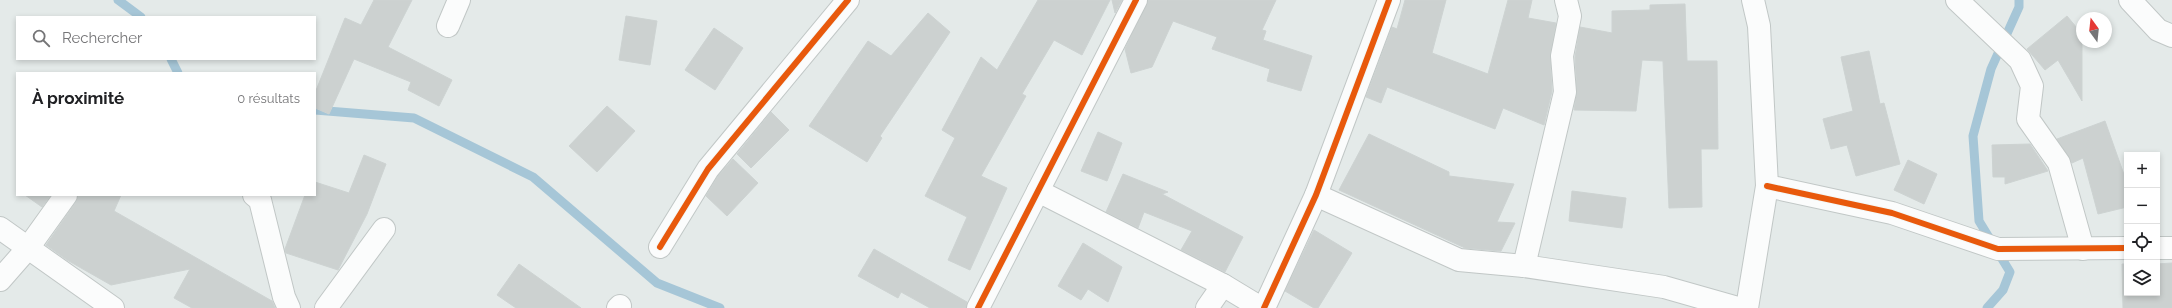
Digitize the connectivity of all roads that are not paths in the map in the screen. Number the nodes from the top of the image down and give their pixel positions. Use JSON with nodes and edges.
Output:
{"nodes":[{"id":1,"x":459,"y":0,"type":"edge"},
{"id":2,"x":847,"y":0,"type":"edge"},
{"id":3,"x":1136,"y":0,"type":"edge"},
{"id":4,"x":1389,"y":0,"type":"edge"},
{"id":5,"x":1566,"y":0,"type":"edge"},
{"id":6,"x":1753,"y":0,"type":"edge"},
{"id":7,"x":1957,"y":0,"type":"edge"},
{"id":8,"x":2130,"y":0,"type":"edge"},
{"id":9,"x":448,"y":26,"type":"dead end"},
{"id":10,"x":2172,"y":36,"type":"edge"},
{"id":11,"x":1767,"y":186,"type":"junction"},
{"id":12,"x":1038,"y":191,"type":"junction"},
{"id":13,"x":1316,"y":195,"type":"junction"},
{"id":14,"x":65,"y":196,"type":"edge"},
{"id":15,"x":255,"y":196,"type":"edge"},
{"id":16,"x":0,"y":228,"type":"edge"},
{"id":17,"x":384,"y":229,"type":"dead end"},
{"id":18,"x":660,"y":247,"type":"dead end"},
{"id":19,"x":28,"y":248,"type":"junction"},
{"id":20,"x":2124,"y":248,"type":"edge"},
{"id":21,"x":2160,"y":248,"type":"edge"},
{"id":22,"x":2172,"y":248,"type":"edge"},
{"id":23,"x":2083,"y":249,"type":"junction"},
{"id":24,"x":1524,"y":266,"type":"junction"},
{"id":25,"x":0,"y":280,"type":"edge"},
{"id":26,"x":1223,"y":286,"type":"junction"},
{"id":27,"x":113,"y":308,"type":"edge"},
{"id":28,"x":289,"y":308,"type":"edge"},
{"id":29,"x":326,"y":308,"type":"edge"},
{"id":30,"x":978,"y":308,"type":"edge"},
{"id":31,"x":1207,"y":308,"type":"edge"},
{"id":32,"x":1263,"y":308,"type":"edge"},
{"id":33,"x":1738,"y":308,"type":"edge"},
{"id":34,"x":1747,"y":308,"type":"edge"}],
"edges":[{"from":1,"to":9,"type":"street"},
{"from":2,"to":18,"type":"street"},
{"from":3,"to":12,"type":"street"},
{"from":4,"to":13,"type":"street"},
{"from":5,"to":24,"type":"street"},
{"from":6,"to":11,"type":"street"},
{"from":7,"to":23,"type":"street"},
{"from":8,"to":10,"type":"street"},
{"from":11,"to":23,"type":"street"},
{"from":11,"to":34,"type":"street"},
{"from":12,"to":26,"type":"street"},
{"from":12,"to":30,"type":"street"},
{"from":13,"to":24,"type":"street"},
{"from":13,"to":32,"type":"street"},
{"from":14,"to":19,"type":"street"},
{"from":15,"to":28,"type":"street"},
{"from":16,"to":19,"type":"street"},
{"from":17,"to":29,"type":"street"},
{"from":19,"to":25,"type":"street"},
{"from":19,"to":27,"type":"street"},
{"from":20,"to":23,"type":"street"},
{"from":21,"to":22,"type":"street"},
{"from":24,"to":33,"type":"street"},
{"from":26,"to":31,"type":"street"},
{"from":26,"to":32,"type":"street"}]}
